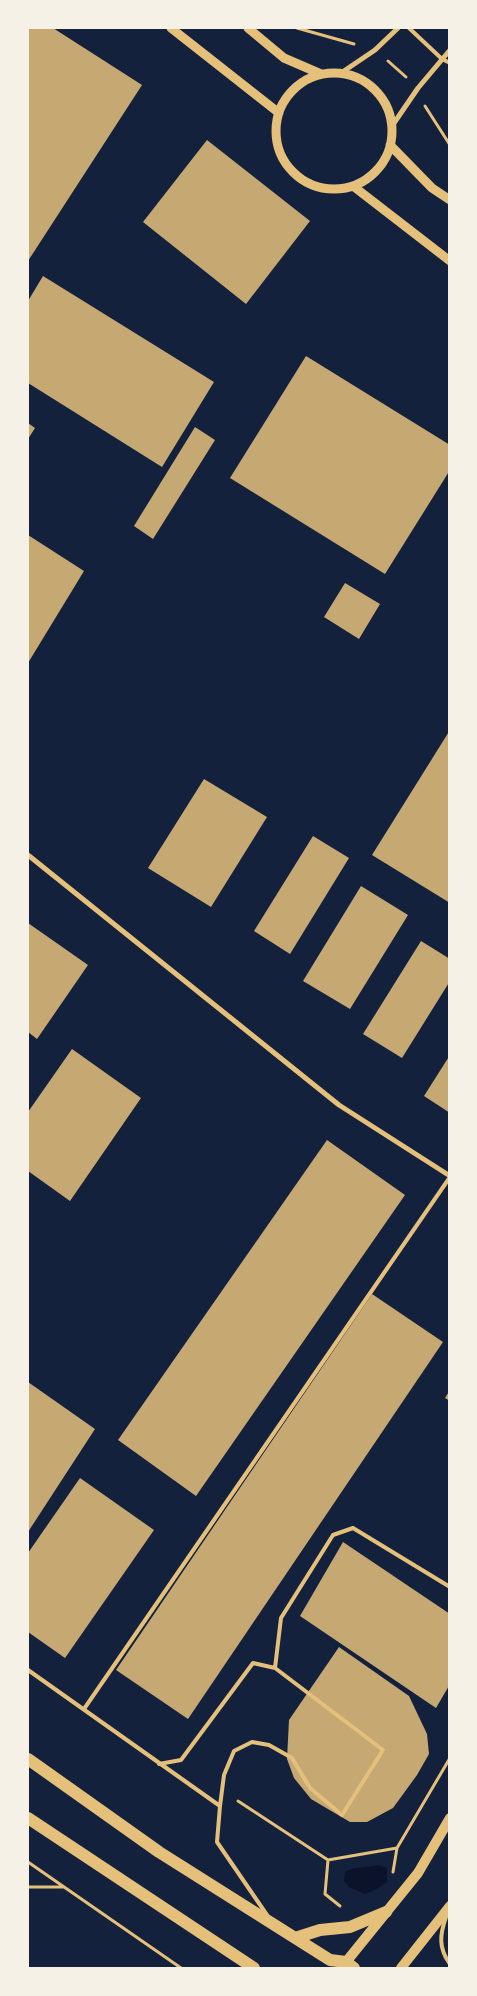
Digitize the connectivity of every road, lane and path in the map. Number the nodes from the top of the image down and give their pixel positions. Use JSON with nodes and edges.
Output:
{"nodes":[{"id":1,"x":172,"y":28,"type":"edge"},
{"id":2,"x":248,"y":28,"type":"edge"},
{"id":3,"x":298,"y":28,"type":"edge"},
{"id":4,"x":398,"y":28,"type":"edge"},
{"id":5,"x":409,"y":28,"type":"edge"},
{"id":6,"x":376,"y":50,"type":"junction"},
{"id":7,"x":450,"y":50,"type":"edge"},
{"id":8,"x":442,"y":59,"type":"junction"},
{"id":9,"x":450,"y":63,"type":"edge"},
{"id":10,"x":341,"y":73,"type":"junction"},
{"id":11,"x":321,"y":74,"type":"junction"},
{"id":12,"x":418,"y":88,"type":"junction"},
{"id":13,"x":279,"y":113,"type":"junction"},
{"id":14,"x":392,"y":126,"type":"junction"},
{"id":15,"x":390,"y":145,"type":"junction"},
{"id":16,"x":450,"y":145,"type":"edge"},
{"id":17,"x":353,"y":186,"type":"junction"},
{"id":18,"x":450,"y":200,"type":"edge"},
{"id":19,"x":450,"y":261,"type":"edge"},
{"id":20,"x":30,"y":857,"type":"edge"},
{"id":21,"x":28,"y":866,"type":"edge"},
{"id":22,"x":450,"y":1177,"type":"edge"},
{"id":23,"x":450,"y":1587,"type":"edge"},
{"id":24,"x":275,"y":1668,"type":"junction"},
{"id":25,"x":28,"y":1670,"type":"edge"},
{"id":26,"x":84,"y":1709,"type":"junction"},
{"id":27,"x":450,"y":1758,"type":"edge"},
{"id":28,"x":28,"y":1759,"type":"edge"},
{"id":29,"x":159,"y":1764,"type":"junction"},
{"id":30,"x":222,"y":1791,"type":"junction"},
{"id":31,"x":220,"y":1806,"type":"junction"},
{"id":32,"x":28,"y":1818,"type":"edge"},
{"id":33,"x":450,"y":1818,"type":"edge"},
{"id":34,"x":397,"y":1848,"type":"junction"},
{"id":35,"x":328,"y":1860,"type":"junction"},
{"id":36,"x":28,"y":1862,"type":"edge"},
{"id":37,"x":392,"y":1877,"type":"dead end"},
{"id":38,"x":64,"y":1887,"type":"junction"},
{"id":39,"x":28,"y":1888,"type":"edge"},
{"id":40,"x":450,"y":1906,"type":"edge"},
{"id":41,"x":386,"y":1912,"type":"junction"},
{"id":42,"x":274,"y":1926,"type":"junction"},
{"id":43,"x":342,"y":1928,"type":"junction"},
{"id":44,"x":294,"y":1938,"type":"junction"},
{"id":45,"x":450,"y":1964,"type":"edge"},
{"id":46,"x":348,"y":1966,"type":"edge"},
{"id":47,"x":181,"y":1968,"type":"edge"},
{"id":48,"x":254,"y":1968,"type":"edge"},
{"id":49,"x":401,"y":1968,"type":"edge"}],
"edges":[{"from":1,"to":13,"type":"street"},
{"from":2,"to":11,"type":"street"},
{"from":3,"to":6,"type":"path"},
{"from":4,"to":6,"type":"street"},
{"from":5,"to":8,"type":"lane"},
{"from":6,"to":10,"type":"street"},
{"from":6,"to":12,"type":"path"},
{"from":7,"to":8,"type":"street"},
{"from":8,"to":9,"type":"lane"},
{"from":8,"to":12,"type":"street"},
{"from":10,"to":11,"type":"street"},
{"from":10,"to":14,"type":"street"},
{"from":11,"to":13,"type":"street"},
{"from":12,"to":14,"type":"street"},
{"from":12,"to":16,"type":"path"},
{"from":13,"to":17,"type":"street"},
{"from":14,"to":15,"type":"street"},
{"from":15,"to":17,"type":"street"},
{"from":15,"to":18,"type":"street"},
{"from":17,"to":19,"type":"street"},
{"from":20,"to":21,"type":"street"},
{"from":20,"to":22,"type":"street"},
{"from":22,"to":26,"type":"lane"},
{"from":23,"to":24,"type":"lane"},
{"from":24,"to":29,"type":"lane"},
{"from":24,"to":30,"type":"lane"},
{"from":25,"to":26,"type":"lane"},
{"from":26,"to":29,"type":"lane"},
{"from":27,"to":34,"type":"path"},
{"from":28,"to":42,"type":"main road"},
{"from":29,"to":31,"type":"lane"},
{"from":30,"to":31,"type":"lane"},
{"from":30,"to":35,"type":"path"},
{"from":31,"to":42,"type":"lane"},
{"from":32,"to":48,"type":"main road"},
{"from":33,"to":41,"type":"main road"},
{"from":34,"to":35,"type":"path"},
{"from":34,"to":37,"type":"path"},
{"from":35,"to":43,"type":"path"},
{"from":36,"to":38,"type":"path"},
{"from":38,"to":39,"type":"path"},
{"from":38,"to":47,"type":"path"},
{"from":40,"to":45,"type":"lane"},
{"from":40,"to":49,"type":"main road"},
{"from":41,"to":43,"type":"main road"},
{"from":41,"to":46,"type":"main road"},
{"from":42,"to":44,"type":"main road"},
{"from":43,"to":44,"type":"main road"},
{"from":44,"to":46,"type":"main road"}]}
